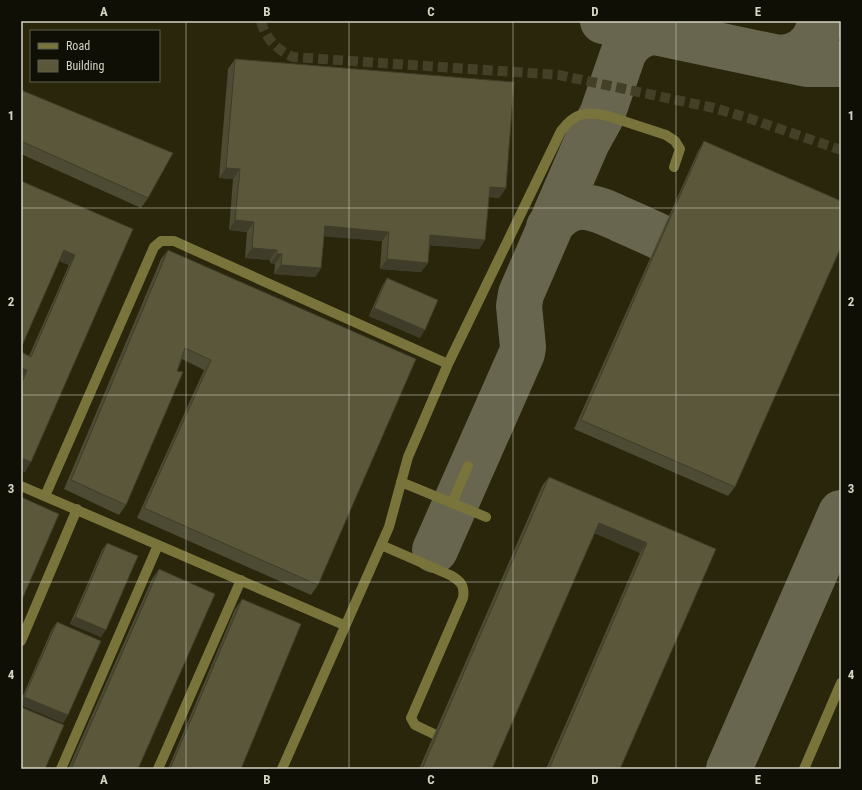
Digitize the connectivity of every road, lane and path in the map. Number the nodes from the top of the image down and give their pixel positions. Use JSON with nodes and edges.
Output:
{"nodes":[{"id":1,"x":674,"y":167,"type":"dead end"},
{"id":2,"x":448,"y":364,"type":"junction"},
{"id":3,"x":468,"y":466,"type":"dead end"},
{"id":4,"x":400,"y":482,"type":"junction"},
{"id":5,"x":21,"y":486,"type":"edge"},
{"id":6,"x":45,"y":496,"type":"junction"},
{"id":7,"x":452,"y":503,"type":"junction"},
{"id":8,"x":77,"y":509,"type":"junction"},
{"id":9,"x":486,"y":517,"type":"dead end"},
{"id":10,"x":158,"y":545,"type":"junction"},
{"id":11,"x":381,"y":545,"type":"junction"},
{"id":12,"x":241,"y":580,"type":"junction"},
{"id":13,"x":344,"y":625,"type":"junction"},
{"id":14,"x":21,"y":641,"type":"edge"},
{"id":15,"x":841,"y":683,"type":"edge"},
{"id":16,"x":434,"y":734,"type":"dead end"},
{"id":17,"x":61,"y":769,"type":"edge"},
{"id":18,"x":158,"y":769,"type":"edge"},
{"id":19,"x":282,"y":769,"type":"edge"},
{"id":20,"x":804,"y":769,"type":"edge"}],
"edges":[{"from":1,"to":2,"type":"lane"},
{"from":2,"to":4,"type":"lane"},
{"from":2,"to":6,"type":"lane"},
{"from":3,"to":7,"type":"lane"},
{"from":4,"to":7,"type":"lane"},
{"from":4,"to":11,"type":"lane"},
{"from":5,"to":6,"type":"lane"},
{"from":6,"to":8,"type":"lane"},
{"from":7,"to":9,"type":"lane"},
{"from":8,"to":10,"type":"lane"},
{"from":8,"to":14,"type":"lane"},
{"from":10,"to":12,"type":"lane"},
{"from":10,"to":17,"type":"lane"},
{"from":11,"to":13,"type":"lane"},
{"from":11,"to":16,"type":"lane"},
{"from":12,"to":13,"type":"lane"},
{"from":12,"to":18,"type":"lane"},
{"from":13,"to":19,"type":"lane"},
{"from":15,"to":20,"type":"lane"}]}
